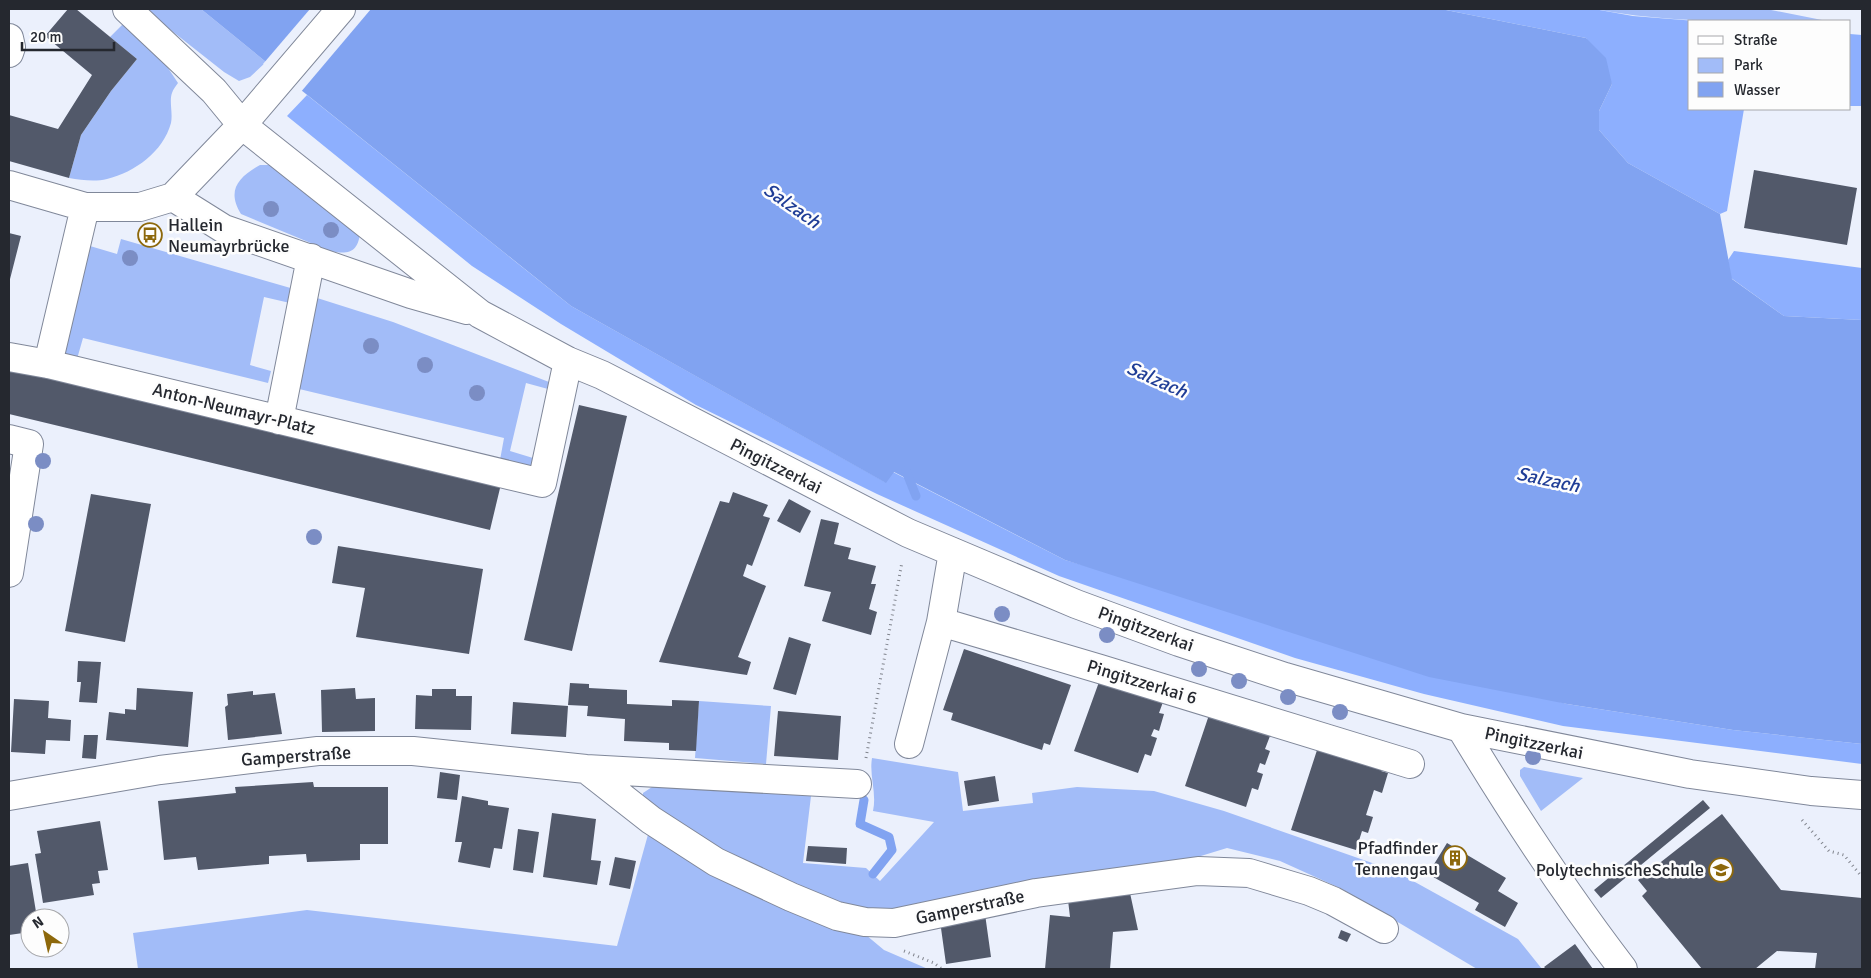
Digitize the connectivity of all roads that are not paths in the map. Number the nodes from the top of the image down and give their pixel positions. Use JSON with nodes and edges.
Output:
{"nodes":[{"id":1,"x":127,"y":9,"type":"edge"},
{"id":2,"x":341,"y":9,"type":"edge"},
{"id":3,"x":9,"y":38,"type":"edge"},
{"id":4,"x":9,"y":53,"type":"edge"},
{"id":5,"x":242,"y":125,"type":"junction"},
{"id":6,"x":9,"y":185,"type":"edge"},
{"id":7,"x":173,"y":197,"type":"junction"},
{"id":8,"x":86,"y":207,"type":"junction"},
{"id":9,"x":311,"y":258,"type":"junction"},
{"id":10,"x":480,"y":314,"type":"junction"},
{"id":11,"x":9,"y":356,"type":"edge"},
{"id":12,"x":568,"y":361,"type":"junction"},
{"id":13,"x":48,"y":364,"type":"junction"},
{"id":14,"x":279,"y":420,"type":"junction"},
{"id":15,"x":19,"y":442,"type":"edge"},
{"id":16,"x":953,"y":552,"type":"junction"},
{"id":17,"x":9,"y":573,"type":"edge"},
{"id":18,"x":941,"y":622,"type":"junction"},
{"id":19,"x":1461,"y":728,"type":"junction"},
{"id":20,"x":909,"y":744,"type":"dead end"},
{"id":21,"x":1410,"y":764,"type":"dead end"},
{"id":22,"x":586,"y":769,"type":"junction"},
{"id":23,"x":858,"y":784,"type":"road end"},
{"id":24,"x":1862,"y":794,"type":"edge"},
{"id":25,"x":9,"y":796,"type":"edge"},
{"id":26,"x":1384,"y":929,"type":"dead end"},
{"id":27,"x":1623,"y":969,"type":"edge"}],
"edges":[{"from":1,"to":5,"type":"street"},
{"from":2,"to":5,"type":"street"},
{"from":3,"to":4,"type":"street"},
{"from":5,"to":7,"type":"street"},
{"from":5,"to":10,"type":"street"},
{"from":6,"to":8,"type":"street"},
{"from":7,"to":8,"type":"street"},
{"from":7,"to":9,"type":"street"},
{"from":8,"to":13,"type":"street"},
{"from":9,"to":10,"type":"street"},
{"from":9,"to":14,"type":"street"},
{"from":10,"to":12,"type":"street","name":"Pingitzzerkai"},
{"from":11,"to":13,"type":"street","name":"Anton-Neumayr-Platz"},
{"from":12,"to":14,"type":"street","name":"Anton-Neumayr-Platz"},
{"from":12,"to":16,"type":"street","name":"Pingitzzerkai"},
{"from":13,"to":14,"type":"street","name":"Anton-Neumayr-Platz"},
{"from":15,"to":17,"type":"street"},
{"from":16,"to":18,"type":"street"},
{"from":16,"to":19,"type":"street","name":"Pingitzzerkai"},
{"from":18,"to":20,"type":"street"},
{"from":18,"to":21,"type":"street","name":"Pingitzzerkai 6"},
{"from":19,"to":24,"type":"street","name":"Pingitzzerkai"},
{"from":19,"to":27,"type":"street"},
{"from":22,"to":23,"type":"street","name":"Gamperstraße"},
{"from":22,"to":25,"type":"street","name":"Gamperstraße"},
{"from":22,"to":26,"type":"street","name":"Gamperstraße"}]}
